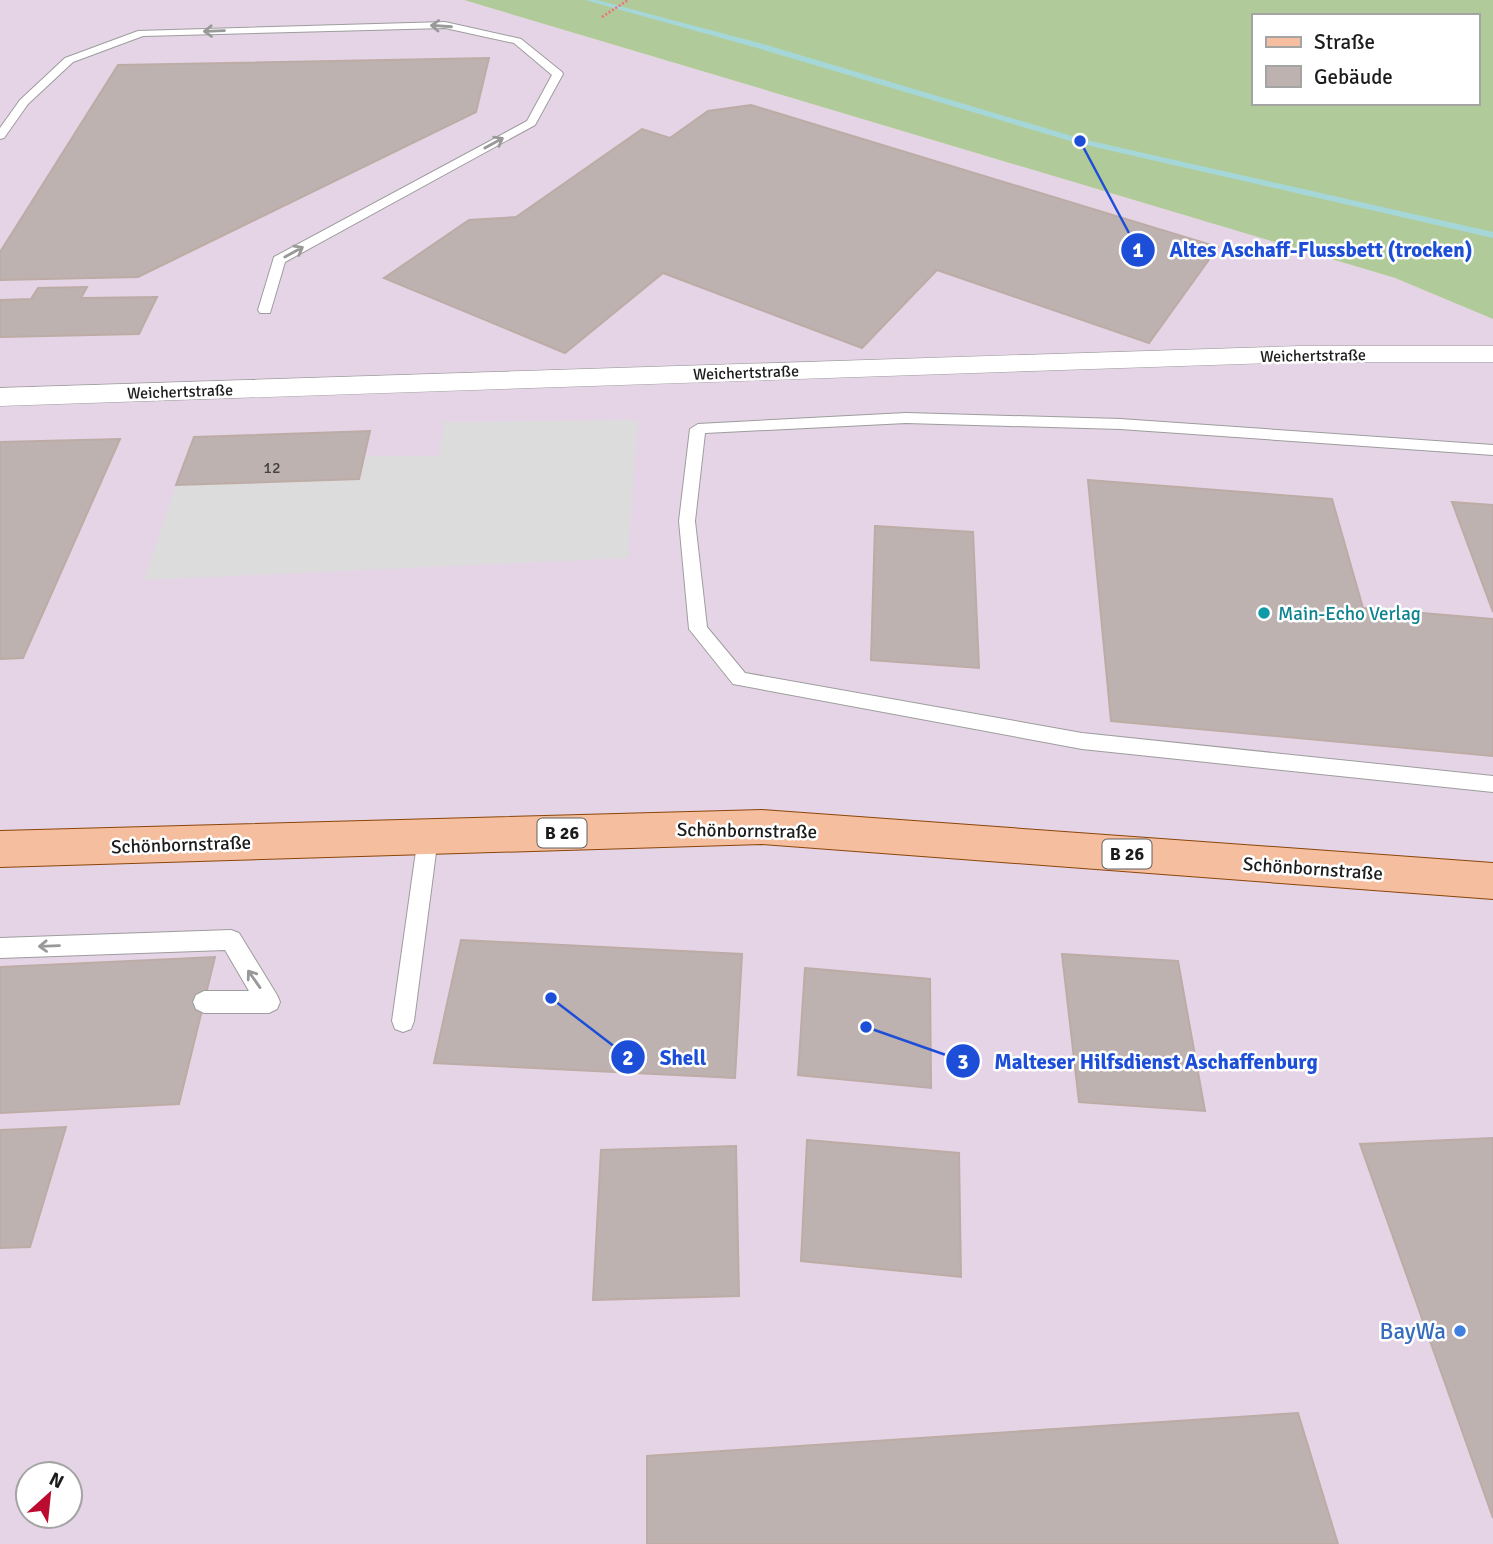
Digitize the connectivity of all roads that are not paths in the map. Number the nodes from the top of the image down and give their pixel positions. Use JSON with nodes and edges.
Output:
{"nodes":[{"id":1,"x":0,"y":136,"type":"edge"},
{"id":2,"x":265,"y":310,"type":"dead end"},
{"id":3,"x":1493,"y":354,"type":"edge"},
{"id":4,"x":0,"y":397,"type":"edge"},
{"id":5,"x":1493,"y":450,"type":"edge"},
{"id":6,"x":1493,"y":784,"type":"edge"},
{"id":7,"x":428,"y":837,"type":"junction"},
{"id":8,"x":0,"y":849,"type":"edge"},
{"id":9,"x":1493,"y":881,"type":"edge"},
{"id":10,"x":0,"y":948,"type":"edge"},
{"id":11,"x":204,"y":1002,"type":"dead end"},
{"id":12,"x":403,"y":1021,"type":"dead end"}],
"edges":[{"from":2,"to":1,"type":"lane","one_way":true},
{"from":3,"to":4,"type":"street","name":"Weichertstraße"},
{"from":5,"to":6,"type":"lane"},
{"from":7,"to":8,"type":"main road","name":"Schönbornstraße","number":"B 26"},
{"from":7,"to":9,"type":"main road","name":"Schönbornstraße","number":"B 26"},
{"from":7,"to":12,"type":"lane"},
{"from":11,"to":10,"type":"lane","one_way":true}]}
